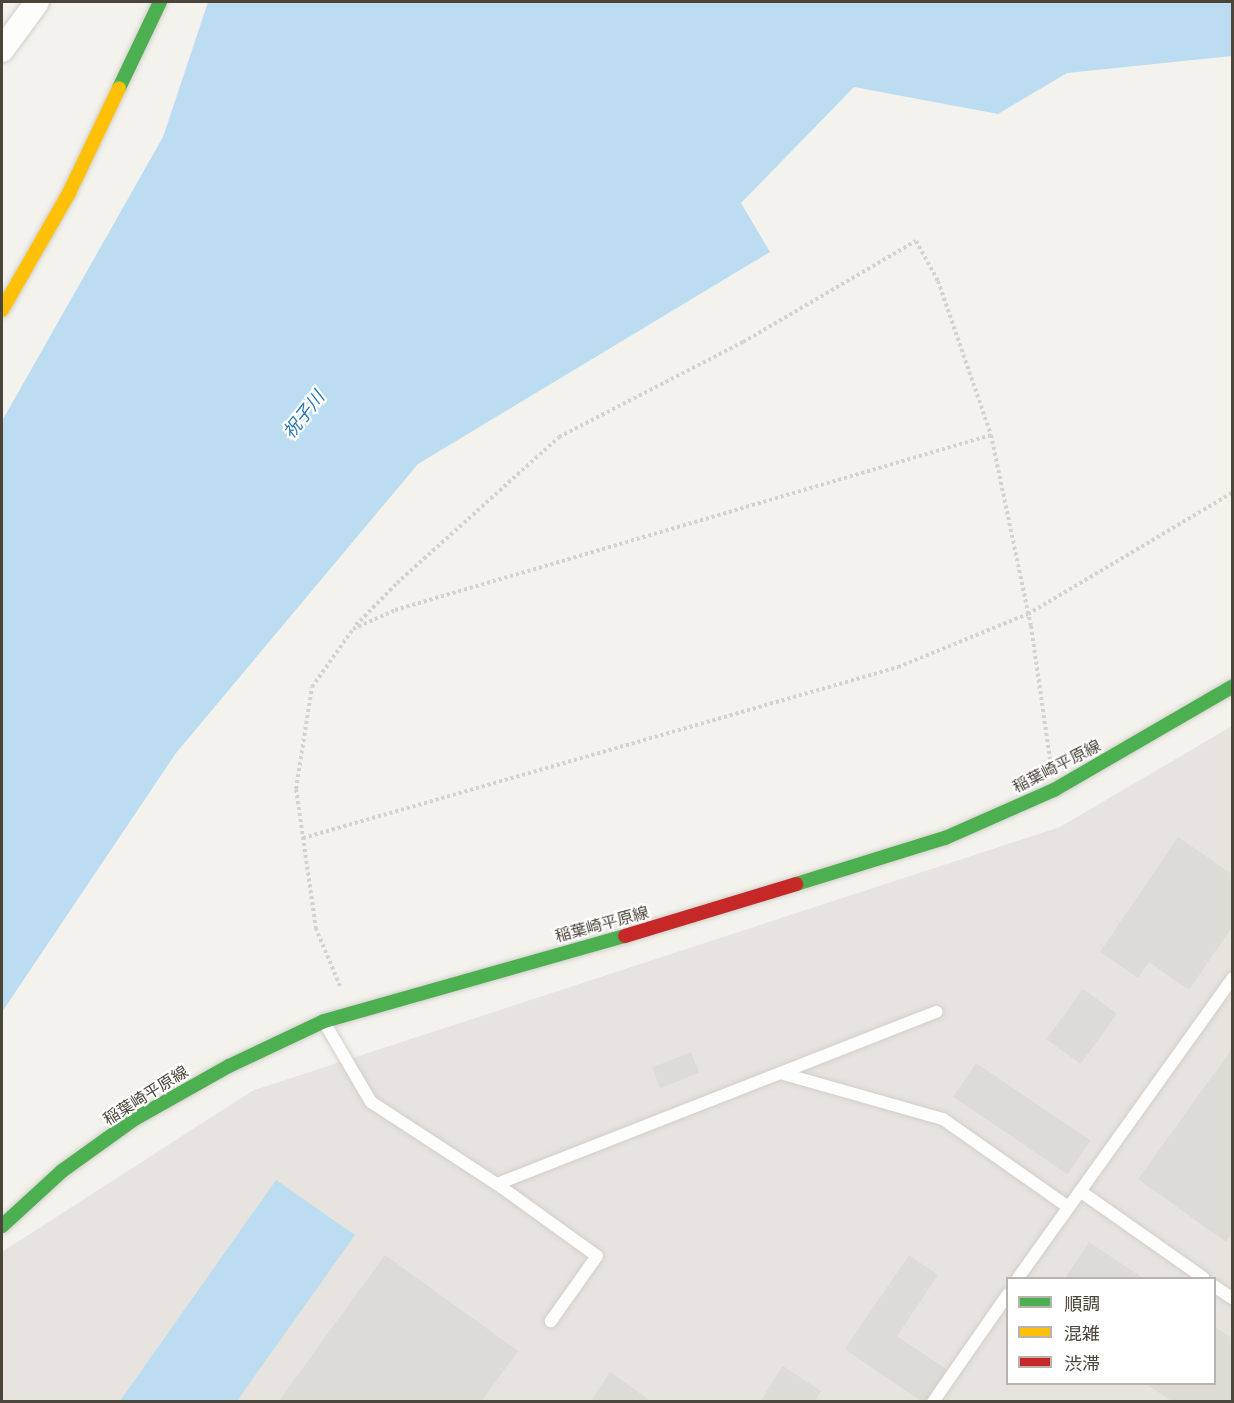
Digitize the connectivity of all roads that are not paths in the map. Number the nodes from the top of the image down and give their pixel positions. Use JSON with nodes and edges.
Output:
{"nodes":[{"id":1,"x":37,"y":2,"type":"edge"},
{"id":2,"x":160,"y":2,"type":"edge"},
{"id":3,"x":2,"y":50,"type":"edge"},
{"id":4,"x":2,"y":310,"type":"edge"},
{"id":5,"x":1233,"y":687,"type":"edge"},
{"id":6,"x":1233,"y":979,"type":"edge"},
{"id":7,"x":937,"y":1012,"type":"dead end"},
{"id":8,"x":324,"y":1022,"type":"junction"},
{"id":9,"x":780,"y":1073,"type":"junction"},
{"id":10,"x":498,"y":1184,"type":"junction"},
{"id":11,"x":1080,"y":1191,"type":"junction"},
{"id":12,"x":1068,"y":1207,"type":"junction"},
{"id":13,"x":2,"y":1226,"type":"edge"},
{"id":14,"x":1019,"y":1277,"type":"edge"},
{"id":15,"x":1203,"y":1277,"type":"edge"},
{"id":16,"x":1216,"y":1287,"type":"edge"},
{"id":17,"x":1006,"y":1297,"type":"edge"},
{"id":18,"x":1233,"y":1298,"type":"edge"},
{"id":19,"x":551,"y":1321,"type":"dead end"},
{"id":20,"x":933,"y":1401,"type":"edge"}],
"edges":[{"from":1,"to":3,"type":"street"},
{"from":2,"to":4,"type":"main road"},
{"from":5,"to":8,"type":"main road","name":"稲葉崎平原線"},
{"from":6,"to":11,"type":"lane"},
{"from":7,"to":9,"type":"lane"},
{"from":8,"to":10,"type":"lane"},
{"from":8,"to":13,"type":"main road","name":"稲葉崎平原線"},
{"from":9,"to":10,"type":"lane"},
{"from":9,"to":12,"type":"lane"},
{"from":10,"to":19,"type":"lane"},
{"from":11,"to":12,"type":"lane"},
{"from":11,"to":15,"type":"lane"},
{"from":12,"to":14,"type":"lane"},
{"from":16,"to":18,"type":"lane"},
{"from":17,"to":20,"type":"lane"}]}
